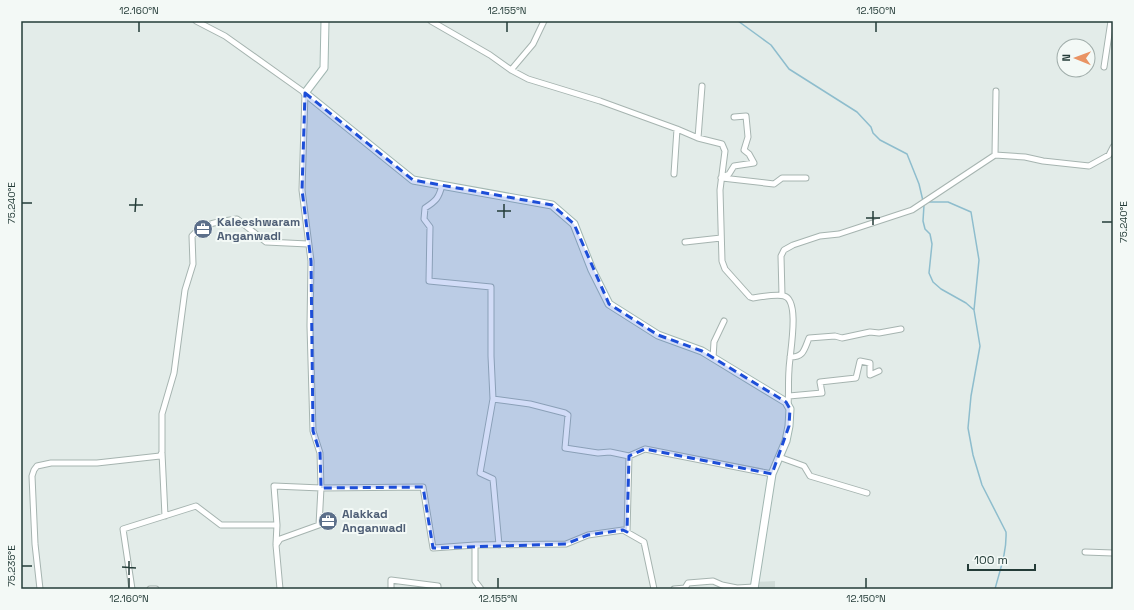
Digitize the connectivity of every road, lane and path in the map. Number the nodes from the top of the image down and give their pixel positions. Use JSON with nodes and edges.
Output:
{"nodes":[{"id":1,"x":196,"y":21,"type":"edge"},
{"id":2,"x":325,"y":21,"type":"edge"},
{"id":3,"x":431,"y":21,"type":"edge"},
{"id":4,"x":544,"y":21,"type":"edge"},
{"id":5,"x":1111,"y":21,"type":"edge"},
{"id":6,"x":1104,"y":67,"type":"dead end"},
{"id":7,"x":511,"y":70,"type":"junction"},
{"id":8,"x":702,"y":86,"type":"dead end"},
{"id":9,"x":996,"y":91,"type":"dead end"},
{"id":10,"x":305,"y":93,"type":"junction"},
{"id":11,"x":734,"y":117,"type":"dead end"},
{"id":12,"x":677,"y":129,"type":"junction"},
{"id":13,"x":698,"y":138,"type":"junction"},
{"id":14,"x":1113,"y":146,"type":"edge"},
{"id":15,"x":995,"y":155,"type":"junction"},
{"id":16,"x":674,"y":174,"type":"dead end"},
{"id":17,"x":721,"y":178,"type":"junction"},
{"id":18,"x":806,"y":178,"type":"dead end"},
{"id":19,"x":442,"y":185,"type":"junction"},
{"id":20,"x":722,"y":238,"type":"junction"},
{"id":21,"x":684,"y":242,"type":"dead end"},
{"id":22,"x":308,"y":244,"type":"junction"},
{"id":23,"x":782,"y":296,"type":"junction"},
{"id":24,"x":724,"y":321,"type":"dead end"},
{"id":25,"x":901,"y":329,"type":"dead end"},
{"id":26,"x":790,"y":357,"type":"junction"},
{"id":27,"x":713,"y":358,"type":"junction"},
{"id":28,"x":878,"y":371,"type":"dead end"},
{"id":29,"x":789,"y":396,"type":"junction"},
{"id":30,"x":494,"y":399,"type":"junction"},
{"id":31,"x":788,"y":405,"type":"junction"},
{"id":32,"x":162,"y":452,"type":"junction"},
{"id":33,"x":629,"y":456,"type":"junction"},
{"id":34,"x":779,"y":457,"type":"junction"},
{"id":35,"x":772,"y":474,"type":"junction"},
{"id":36,"x":321,"y":488,"type":"junction"},
{"id":37,"x":867,"y":492,"type":"dead end"},
{"id":38,"x":166,"y":516,"type":"junction"},
{"id":39,"x":277,"y":525,"type":"junction"},
{"id":40,"x":627,"y":532,"type":"junction"},
{"id":41,"x":276,"y":545,"type":"junction"},
{"id":42,"x":475,"y":545,"type":"junction"},
{"id":43,"x":499,"y":545,"type":"junction"},
{"id":44,"x":1086,"y":552,"type":"dead end"},
{"id":45,"x":1113,"y":553,"type":"edge"},
{"id":46,"x":754,"y":588,"type":"edge"},
{"id":47,"x":40,"y":589,"type":"edge"},
{"id":48,"x":132,"y":589,"type":"edge"},
{"id":49,"x":150,"y":589,"type":"edge"},
{"id":50,"x":156,"y":589,"type":"edge"},
{"id":51,"x":280,"y":589,"type":"edge"},
{"id":52,"x":391,"y":589,"type":"edge"},
{"id":53,"x":438,"y":589,"type":"edge"},
{"id":54,"x":481,"y":589,"type":"edge"},
{"id":55,"x":654,"y":589,"type":"edge"},
{"id":56,"x":674,"y":589,"type":"edge"}],
"edges":[{"from":1,"to":10,"type":"street"},
{"from":2,"to":10,"type":"street"},
{"from":3,"to":7,"type":"street"},
{"from":4,"to":7,"type":"street"},
{"from":5,"to":6,"type":"street"},
{"from":7,"to":12,"type":"street"},
{"from":8,"to":13,"type":"street"},
{"from":9,"to":15,"type":"street"},
{"from":10,"to":19,"type":"street"},
{"from":10,"to":22,"type":"street"},
{"from":11,"to":17,"type":"street"},
{"from":12,"to":13,"type":"street"},
{"from":12,"to":16,"type":"street"},
{"from":13,"to":17,"type":"street"},
{"from":14,"to":15,"type":"street"},
{"from":15,"to":23,"type":"street"},
{"from":17,"to":18,"type":"street"},
{"from":17,"to":20,"type":"street"},
{"from":19,"to":27,"type":"street"},
{"from":19,"to":30,"type":"street"},
{"from":20,"to":21,"type":"street"},
{"from":20,"to":23,"type":"street"},
{"from":22,"to":32,"type":"street"},
{"from":22,"to":36,"type":"street"},
{"from":23,"to":26,"type":"street"},
{"from":24,"to":27,"type":"street"},
{"from":25,"to":26,"type":"street"},
{"from":26,"to":29,"type":"street"},
{"from":27,"to":31,"type":"street"},
{"from":28,"to":29,"type":"street"},
{"from":29,"to":31,"type":"street"},
{"from":30,"to":33,"type":"street"},
{"from":30,"to":43,"type":"street"},
{"from":31,"to":34,"type":"street"},
{"from":32,"to":38,"type":"street"},
{"from":32,"to":47,"type":"street"},
{"from":33,"to":35,"type":"street"},
{"from":33,"to":40,"type":"street"},
{"from":34,"to":35,"type":"street"},
{"from":34,"to":37,"type":"street"},
{"from":35,"to":46,"type":"street"},
{"from":36,"to":39,"type":"street"},
{"from":36,"to":41,"type":"street"},
{"from":36,"to":42,"type":"street"},
{"from":38,"to":39,"type":"street"},
{"from":38,"to":48,"type":"street"},
{"from":39,"to":41,"type":"street"},
{"from":40,"to":43,"type":"street"},
{"from":40,"to":55,"type":"street"},
{"from":41,"to":51,"type":"street"},
{"from":42,"to":43,"type":"street"},
{"from":42,"to":54,"type":"street"},
{"from":44,"to":45,"type":"street"},
{"from":46,"to":56,"type":"street"},
{"from":49,"to":50,"type":"street"},
{"from":52,"to":53,"type":"street"}]}
